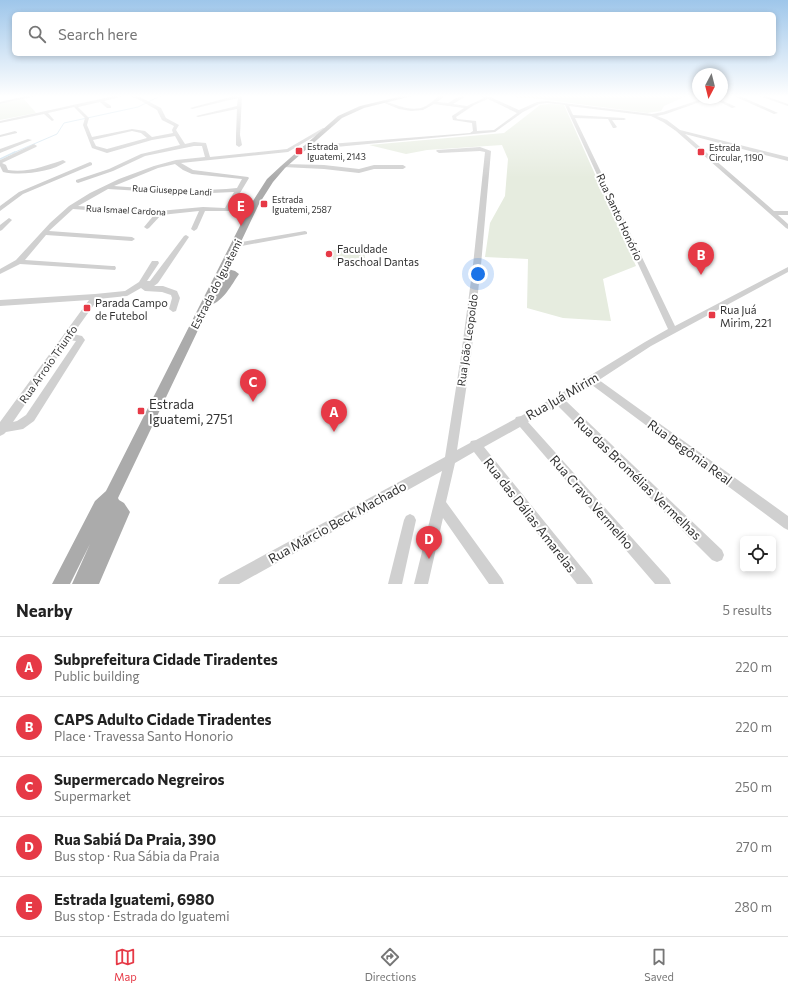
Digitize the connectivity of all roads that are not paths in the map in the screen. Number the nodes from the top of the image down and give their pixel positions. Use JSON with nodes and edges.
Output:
{"nodes":[{"id":1,"x":85,"y":123,"type":"edge"},
{"id":2,"x":173,"y":123,"type":"edge"},
{"id":3,"x":238,"y":123,"type":"edge"},
{"id":4,"x":332,"y":123,"type":"edge"},
{"id":5,"x":474,"y":123,"type":"edge"},
{"id":6,"x":506,"y":123,"type":"edge"},
{"id":7,"x":575,"y":123,"type":"edge"},
{"id":8,"x":613,"y":123,"type":"edge"},
{"id":9,"x":669,"y":123,"type":"edge"},
{"id":10,"x":615,"y":127,"type":"dead end"},
{"id":11,"x":325,"y":129,"type":"junction"},
{"id":12,"x":678,"y":130,"type":"junction"},
{"id":13,"x":15,"y":132,"type":"dead end"},
{"id":14,"x":474,"y":133,"type":"junction"},
{"id":15,"x":176,"y":134,"type":"junction"},
{"id":16,"x":0,"y":136,"type":"edge"},
{"id":17,"x":90,"y":139,"type":"junction"},
{"id":18,"x":151,"y":139,"type":"junction"},
{"id":19,"x":30,"y":140,"type":"dead end"},
{"id":20,"x":239,"y":145,"type":"dead end"},
{"id":21,"x":34,"y":146,"type":"dead end"},
{"id":22,"x":183,"y":146,"type":"junction"},
{"id":23,"x":304,"y":148,"type":"junction"},
{"id":24,"x":0,"y":151,"type":"edge"},
{"id":25,"x":439,"y":151,"type":"dead end"},
{"id":26,"x":208,"y":158,"type":"junction"},
{"id":27,"x":788,"y":159,"type":"edge"},
{"id":28,"x":63,"y":162,"type":"dead end"},
{"id":29,"x":176,"y":162,"type":"junction"},
{"id":30,"x":0,"y":163,"type":"edge"},
{"id":31,"x":90,"y":164,"type":"dead end"},
{"id":32,"x":285,"y":166,"type":"junction"},
{"id":33,"x":403,"y":167,"type":"dead end"},
{"id":34,"x":111,"y":170,"type":"junction"},
{"id":35,"x":118,"y":172,"type":"dead end"},
{"id":36,"x":125,"y":174,"type":"dead end"},
{"id":37,"x":132,"y":176,"type":"junction"},
{"id":38,"x":78,"y":181,"type":"dead end"},
{"id":39,"x":107,"y":187,"type":"junction"},
{"id":40,"x":238,"y":190,"type":"junction"},
{"id":41,"x":72,"y":207,"type":"junction"},
{"id":42,"x":0,"y":208,"type":"edge"},
{"id":43,"x":204,"y":209,"type":"junction"},
{"id":44,"x":227,"y":209,"type":"junction"},
{"id":45,"x":252,"y":210,"type":"junction"},
{"id":46,"x":159,"y":213,"type":"junction"},
{"id":47,"x":772,"y":213,"type":"junction"},
{"id":48,"x":788,"y":213,"type":"edge"},
{"id":49,"x":9,"y":220,"type":"dead end"},
{"id":50,"x":146,"y":227,"type":"dead end"},
{"id":51,"x":788,"y":227,"type":"edge"},
{"id":52,"x":0,"y":229,"type":"edge"},
{"id":53,"x":194,"y":229,"type":"dead end"},
{"id":54,"x":305,"y":233,"type":"dead end"},
{"id":55,"x":44,"y":234,"type":"junction"},
{"id":56,"x":186,"y":237,"type":"dead end"},
{"id":57,"x":132,"y":239,"type":"dead end"},
{"id":58,"x":236,"y":245,"type":"junction"},
{"id":59,"x":19,"y":262,"type":"junction"},
{"id":60,"x":155,"y":263,"type":"dead end"},
{"id":61,"x":112,"y":268,"type":"dead end"},
{"id":62,"x":788,"y":269,"type":"edge"},
{"id":63,"x":0,"y":272,"type":"edge"},
{"id":64,"x":140,"y":285,"type":"junction"},
{"id":65,"x":95,"y":297,"type":"junction"},
{"id":66,"x":0,"y":303,"type":"edge"},
{"id":67,"x":173,"y":309,"type":"dead end"},
{"id":68,"x":673,"y":330,"type":"junction"},
{"id":69,"x":68,"y":337,"type":"junction"},
{"id":70,"x":592,"y":380,"type":"junction"},
{"id":71,"x":559,"y":400,"type":"junction"},
{"id":72,"x":520,"y":420,"type":"junction"},
{"id":73,"x":2,"y":429,"type":"edge"},
{"id":74,"x":475,"y":445,"type":"junction"},
{"id":75,"x":450,"y":460,"type":"junction"},
{"id":76,"x":108,"y":503,"type":"junction"},
{"id":77,"x":440,"y":503,"type":"junction"},
{"id":78,"x":410,"y":520,"type":"dead end"},
{"id":79,"x":788,"y":524,"type":"edge"},
{"id":80,"x":717,"y":555,"type":"dead end"},
{"id":81,"x":61,"y":584,"type":"edge"},
{"id":82,"x":81,"y":584,"type":"edge"},
{"id":83,"x":90,"y":584,"type":"edge"},
{"id":84,"x":225,"y":584,"type":"edge"},
{"id":85,"x":394,"y":584,"type":"edge"},
{"id":86,"x":421,"y":584,"type":"edge"},
{"id":87,"x":497,"y":584,"type":"edge"},
{"id":88,"x":586,"y":584,"type":"edge"},
{"id":89,"x":664,"y":584,"type":"edge"}],
"edges":[{"from":1,"to":17,"type":"street"},
{"from":2,"to":15,"type":"street"},
{"from":3,"to":20,"type":"street"},
{"from":4,"to":11,"type":"main road","name":"Estrada do Iguatemi"},
{"from":5,"to":14,"type":"street"},
{"from":6,"to":14,"type":"street"},
{"from":7,"to":68,"type":"street","name":"Rua Santo Honório"},
{"from":8,"to":10,"type":"street"},
{"from":9,"to":12,"type":"street"},
{"from":11,"to":23,"type":"main road","name":"Estrada do Iguatemi"},
{"from":11,"to":26,"type":"street"},
{"from":12,"to":27,"type":"street"},
{"from":12,"to":47,"type":"street"},
{"from":13,"to":16,"type":"street"},
{"from":14,"to":23,"type":"street"},
{"from":15,"to":18,"type":"street"},
{"from":15,"to":22,"type":"street"},
{"from":17,"to":18,"type":"street"},
{"from":17,"to":18,"type":"street"},
{"from":19,"to":24,"type":"street"},
{"from":21,"to":30,"type":"street"},
{"from":22,"to":26,"type":"street"},
{"from":22,"to":34,"type":"street"},
{"from":23,"to":32,"type":"main road","name":"Estrada do Iguatemi"},
{"from":25,"to":75,"type":"street","name":"Rua João Leopoldo"},
{"from":26,"to":29,"type":"street"},
{"from":28,"to":30,"type":"street"},
{"from":29,"to":37,"type":"street"},
{"from":29,"to":40,"type":"street"},
{"from":31,"to":42,"type":"street"},
{"from":32,"to":33,"type":"street"},
{"from":32,"to":45,"type":"main road","name":"Estrada do Iguatemi"},
{"from":34,"to":35,"type":"street"},
{"from":34,"to":38,"type":"street"},
{"from":36,"to":37,"type":"street"},
{"from":37,"to":39,"type":"street"},
{"from":39,"to":40,"type":"street","name":"Rua Giuseppe Landi"},
{"from":39,"to":41,"type":"street"},
{"from":40,"to":44,"type":"street"},
{"from":41,"to":46,"type":"street","name":"Rua Ismael Cardona"},
{"from":41,"to":55,"type":"street"},
{"from":43,"to":44,"type":"street","name":"Rua Ismael Cardona"},
{"from":43,"to":46,"type":"street","name":"Rua Ismael Cardona"},
{"from":43,"to":53,"type":"street"},
{"from":44,"to":45,"type":"street","name":"Rua Ismael Cardona"},
{"from":45,"to":58,"type":"main road","name":"Estrada do Iguatemi"},
{"from":46,"to":50,"type":"street"},
{"from":47,"to":48,"type":"street"},
{"from":47,"to":51,"type":"street"},
{"from":49,"to":52,"type":"street"},
{"from":54,"to":58,"type":"street"},
{"from":55,"to":57,"type":"street"},
{"from":55,"to":59,"type":"street"},
{"from":56,"to":64,"type":"street"},
{"from":58,"to":76,"type":"main road","name":"Estrada do Iguatemi"},
{"from":59,"to":61,"type":"street"},
{"from":59,"to":63,"type":"street"},
{"from":60,"to":64,"type":"street"},
{"from":62,"to":68,"type":"street","name":"Rua Juá Mirim"},
{"from":64,"to":65,"type":"street"},
{"from":64,"to":67,"type":"street"},
{"from":65,"to":66,"type":"street"},
{"from":65,"to":69,"type":"street","name":"Rua Arroio Triunfo"},
{"from":68,"to":70,"type":"street","name":"Rua Juá Mirim"},
{"from":69,"to":73,"type":"street","name":"Rua Arroio Triunfo"},
{"from":69,"to":73,"type":"street"},
{"from":70,"to":71,"type":"street","name":"Rua Juá Mirim"},
{"from":70,"to":79,"type":"street","name":"Rua Begônia Real"},
{"from":71,"to":72,"type":"street","name":"Rua Juá Mirim"},
{"from":71,"to":80,"type":"street","name":"Rua das Bromélias Vermelhas"},
{"from":72,"to":74,"type":"street","name":"Rua Juá Mirim"},
{"from":72,"to":89,"type":"street","name":"Rua Cravo Vermelho"},
{"from":74,"to":75,"type":"street","name":"Rua Juá Mirim"},
{"from":74,"to":88,"type":"street","name":"Rua das Dálias Amarelas"},
{"from":75,"to":77,"type":"street"},
{"from":75,"to":84,"type":"street","name":"Rua Márcio Beck Machado"},
{"from":76,"to":81,"type":"main road","name":"Estrada do Iguatemi"},
{"from":76,"to":82,"type":"main road","name":"Estrada do Iguatemi"},
{"from":76,"to":83,"type":"main road"},
{"from":77,"to":86,"type":"street"},
{"from":77,"to":87,"type":"street"},
{"from":78,"to":85,"type":"street"}]}
